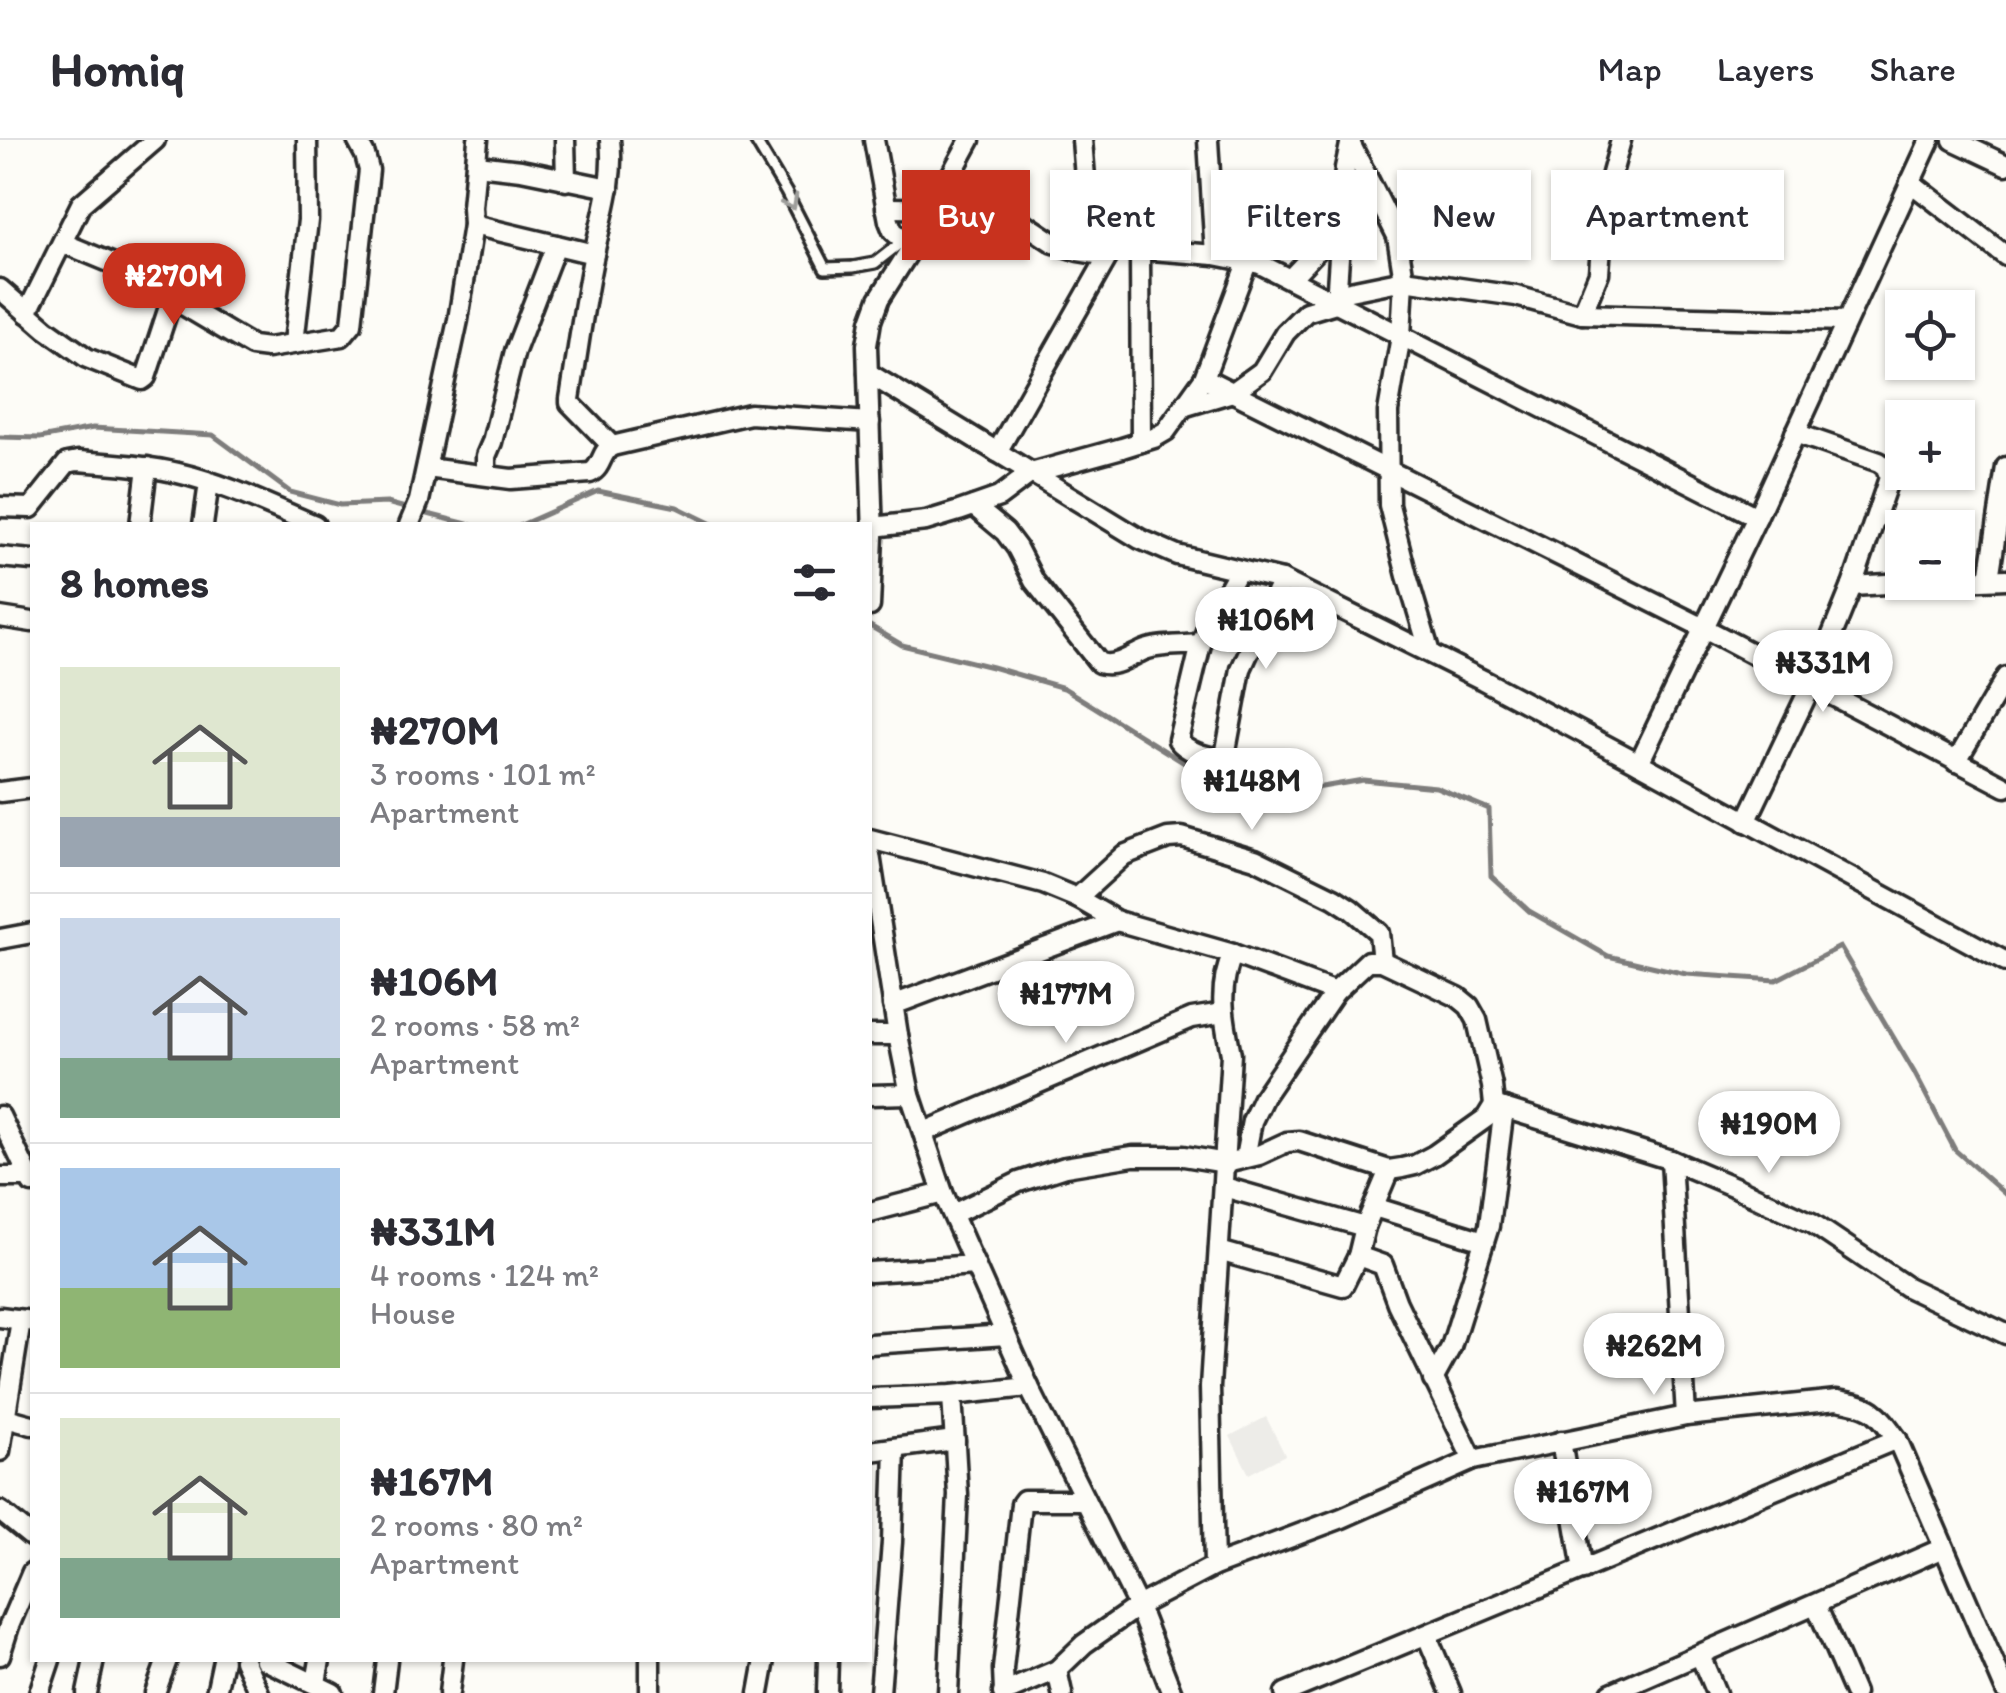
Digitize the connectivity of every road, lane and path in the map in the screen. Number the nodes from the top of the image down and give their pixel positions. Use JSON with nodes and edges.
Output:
{"nodes":[{"id":1,"x":307,"y":140,"type":"edge"},
{"id":2,"x":357,"y":140,"type":"edge"},
{"id":3,"x":478,"y":140,"type":"edge"},
{"id":4,"x":565,"y":140,"type":"edge"},
{"id":5,"x":610,"y":140,"type":"edge"},
{"id":6,"x":755,"y":140,"type":"edge"},
{"id":7,"x":874,"y":140,"type":"edge"},
{"id":8,"x":970,"y":140,"type":"edge"},
{"id":9,"x":1082,"y":140,"type":"edge"},
{"id":10,"x":1208,"y":140,"type":"edge"},
{"id":11,"x":1621,"y":140,"type":"edge"},
{"id":12,"x":1930,"y":140,"type":"edge"},
{"id":13,"x":1953,"y":140,"type":"edge"},
{"id":14,"x":1351,"y":142,"type":"edge"},
{"id":15,"x":145,"y":144,"type":"edge"},
{"id":16,"x":2006,"y":164,"type":"edge"},
{"id":17,"x":477,"y":165,"type":"junction"},
{"id":18,"x":954,"y":170,"type":"edge"},
{"id":19,"x":1084,"y":170,"type":"edge"},
{"id":20,"x":1346,"y":170,"type":"edge"},
{"id":21,"x":566,"y":181,"type":"junction"},
{"id":22,"x":1910,"y":182,"type":"junction"},
{"id":23,"x":1211,"y":183,"type":"edge"},
{"id":24,"x":610,"y":188,"type":"junction"},
{"id":25,"x":886,"y":208,"type":"junction"},
{"id":26,"x":902,"y":208,"type":"edge"},
{"id":27,"x":473,"y":225,"type":"junction"},
{"id":28,"x":902,"y":239,"type":"edge"},
{"id":29,"x":63,"y":243,"type":"junction"},
{"id":30,"x":556,"y":244,"type":"junction"},
{"id":31,"x":902,"y":247,"type":"edge"},
{"id":32,"x":594,"y":254,"type":"junction"},
{"id":33,"x":902,"y":255,"type":"edge"},
{"id":34,"x":2006,"y":256,"type":"edge"},
{"id":35,"x":1106,"y":260,"type":"edge"},
{"id":36,"x":1140,"y":260,"type":"edge"},
{"id":37,"x":1248,"y":260,"type":"joint"},
{"id":38,"x":1308,"y":260,"type":"edge"},
{"id":39,"x":1339,"y":260,"type":"edge"},
{"id":40,"x":1290,"y":279,"type":"junction"},
{"id":41,"x":1404,"y":280,"type":"junction"},
{"id":42,"x":0,"y":289,"type":"edge"},
{"id":43,"x":172,"y":298,"type":"junction"},
{"id":44,"x":1336,"y":302,"type":"junction"},
{"id":45,"x":27,"y":313,"type":"junction"},
{"id":46,"x":1582,"y":314,"type":"junction"},
{"id":47,"x":1846,"y":321,"type":"junction"},
{"id":48,"x":1400,"y":336,"type":"junction"},
{"id":49,"x":294,"y":343,"type":"junction"},
{"id":50,"x":868,"y":373,"type":"junction"},
{"id":51,"x":1204,"y":378,"type":"junction"},
{"id":52,"x":1233,"y":392,"type":"junction"},
{"id":53,"x":1183,"y":407,"type":"junction"},
{"id":54,"x":870,"y":422,"type":"junction"},
{"id":55,"x":1796,"y":433,"type":"junction"},
{"id":56,"x":1141,"y":442,"type":"junction"},
{"id":57,"x":612,"y":446,"type":"junction"},
{"id":58,"x":996,"y":452,"type":"junction"},
{"id":59,"x":147,"y":467,"type":"junction"},
{"id":60,"x":2006,"y":467,"type":"edge"},
{"id":61,"x":427,"y":468,"type":"junction"},
{"id":62,"x":1387,"y":468,"type":"junction"},
{"id":63,"x":1032,"y":473,"type":"junction"},
{"id":64,"x":486,"y":475,"type":"junction"},
{"id":65,"x":209,"y":482,"type":"junction"},
{"id":66,"x":974,"y":506,"type":"junction"},
{"id":67,"x":0,"y":507,"type":"edge"},
{"id":68,"x":270,"y":516,"type":"edge"},
{"id":69,"x":1757,"y":517,"type":"junction"},
{"id":70,"x":140,"y":522,"type":"edge"},
{"id":71,"x":203,"y":522,"type":"edge"},
{"id":72,"x":300,"y":522,"type":"edge"},
{"id":73,"x":411,"y":522,"type":"edge"},
{"id":74,"x":873,"y":526,"type":"junction"},
{"id":75,"x":872,"y":553,"type":"edge"},
{"id":76,"x":0,"y":558,"type":"edge"},
{"id":77,"x":30,"y":560,"type":"edge"},
{"id":78,"x":1239,"y":570,"type":"junction"},
{"id":79,"x":1998,"y":579,"type":"edge"},
{"id":80,"x":1282,"y":580,"type":"junction"},
{"id":81,"x":1885,"y":584,"type":"edge"},
{"id":82,"x":1852,"y":586,"type":"junction"},
{"id":83,"x":0,"y":617,"type":"edge"},
{"id":84,"x":30,"y":622,"type":"edge"},
{"id":85,"x":1704,"y":628,"type":"junction"},
{"id":86,"x":1201,"y":644,"type":"junction"},
{"id":87,"x":1430,"y":654,"type":"junction"},
{"id":88,"x":2006,"y":677,"type":"edge"},
{"id":89,"x":1812,"y":684,"type":"junction"},
{"id":90,"x":1956,"y":762,"type":"junction"},
{"id":91,"x":1638,"y":763,"type":"junction"},
{"id":92,"x":2006,"y":787,"type":"edge"},
{"id":93,"x":30,"y":788,"type":"edge"},
{"id":94,"x":0,"y":792,"type":"edge"},
{"id":95,"x":1746,"y":822,"type":"junction"},
{"id":96,"x":872,"y":840,"type":"edge"},
{"id":97,"x":872,"y":868,"type":"edge"},
{"id":98,"x":1077,"y":898,"type":"junction"},
{"id":99,"x":1117,"y":921,"type":"junction"},
{"id":100,"x":30,"y":932,"type":"edge"},
{"id":101,"x":0,"y":939,"type":"edge"},
{"id":102,"x":1233,"y":954,"type":"junction"},
{"id":103,"x":1382,"y":962,"type":"junction"},
{"id":104,"x":2006,"y":962,"type":"edge"},
{"id":105,"x":890,"y":983,"type":"junction"},
{"id":106,"x":872,"y":984,"type":"edge"},
{"id":107,"x":1335,"y":992,"type":"junction"},
{"id":108,"x":893,"y":1005,"type":"junction"},
{"id":109,"x":1223,"y":1013,"type":"junction"},
{"id":110,"x":872,"y":1035,"type":"edge"},
{"id":111,"x":898,"y":1036,"type":"junction"},
{"id":112,"x":910,"y":1094,"type":"junction"},
{"id":113,"x":872,"y":1095,"type":"edge"},
{"id":114,"x":1499,"y":1106,"type":"junction"},
{"id":115,"x":0,"y":1116,"type":"edge"},
{"id":116,"x":924,"y":1132,"type":"junction"},
{"id":117,"x":27,"y":1154,"type":"edge"},
{"id":118,"x":1235,"y":1160,"type":"junction"},
{"id":119,"x":1671,"y":1160,"type":"junction"},
{"id":120,"x":1389,"y":1170,"type":"junction"},
{"id":121,"x":0,"y":1177,"type":"edge"},
{"id":122,"x":30,"y":1180,"type":"edge"},
{"id":123,"x":1224,"y":1187,"type":"junction"},
{"id":124,"x":943,"y":1192,"type":"junction"},
{"id":125,"x":1374,"y":1206,"type":"junction"},
{"id":126,"x":872,"y":1211,"type":"edge"},
{"id":127,"x":952,"y":1214,"type":"junction"},
{"id":128,"x":1365,"y":1227,"type":"junction"},
{"id":129,"x":1484,"y":1241,"type":"junction"},
{"id":130,"x":1219,"y":1251,"type":"junction"},
{"id":131,"x":1358,"y":1256,"type":"junction"},
{"id":132,"x":974,"y":1265,"type":"junction"},
{"id":133,"x":872,"y":1272,"type":"edge"},
{"id":134,"x":0,"y":1317,"type":"edge"},
{"id":135,"x":27,"y":1321,"type":"edge"},
{"id":136,"x":2006,"y":1334,"type":"edge"},
{"id":137,"x":1006,"y":1335,"type":"junction"},
{"id":138,"x":872,"y":1344,"type":"edge"},
{"id":139,"x":24,"y":1358,"type":"edge"},
{"id":140,"x":1433,"y":1380,"type":"junction"},
{"id":141,"x":1029,"y":1387,"type":"junction"},
{"id":142,"x":952,"y":1395,"type":"junction"},
{"id":143,"x":872,"y":1398,"type":"edge"},
{"id":144,"x":1686,"y":1416,"type":"junction"},
{"id":145,"x":6,"y":1418,"type":"junction"},
{"id":146,"x":30,"y":1424,"type":"edge"},
{"id":147,"x":1897,"y":1439,"type":"junction"},
{"id":148,"x":955,"y":1440,"type":"junction"},
{"id":149,"x":1561,"y":1441,"type":"junction"},
{"id":150,"x":895,"y":1448,"type":"junction"},
{"id":151,"x":0,"y":1451,"type":"edge"},
{"id":152,"x":872,"y":1452,"type":"edge"},
{"id":153,"x":1473,"y":1460,"type":"junction"},
{"id":154,"x":1086,"y":1500,"type":"junction"},
{"id":155,"x":0,"y":1511,"type":"edge"},
{"id":156,"x":30,"y":1536,"type":"edge"},
{"id":157,"x":1943,"y":1548,"type":"junction"},
{"id":158,"x":1214,"y":1566,"type":"junction"},
{"id":159,"x":1583,"y":1570,"type":"junction"},
{"id":160,"x":30,"y":1577,"type":"edge"},
{"id":161,"x":1816,"y":1605,"type":"junction"},
{"id":162,"x":1138,"y":1606,"type":"junction"},
{"id":163,"x":1427,"y":1636,"type":"junction"},
{"id":164,"x":0,"y":1654,"type":"edge"},
{"id":165,"x":1700,"y":1655,"type":"junction"},
{"id":166,"x":49,"y":1662,"type":"edge"},
{"id":167,"x":94,"y":1662,"type":"edge"},
{"id":168,"x":166,"y":1662,"type":"edge"},
{"id":169,"x":224,"y":1662,"type":"edge"},
{"id":170,"x":245,"y":1662,"type":"edge"},
{"id":171,"x":269,"y":1662,"type":"edge"},
{"id":172,"x":320,"y":1662,"type":"edge"},
{"id":173,"x":388,"y":1662,"type":"edge"},
{"id":174,"x":453,"y":1662,"type":"edge"},
{"id":175,"x":650,"y":1662,"type":"edge"},
{"id":176,"x":765,"y":1662,"type":"edge"},
{"id":177,"x":828,"y":1662,"type":"edge"},
{"id":178,"x":1057,"y":1670,"type":"junction"},
{"id":179,"x":316,"y":1684,"type":"junction"},
{"id":180,"x":1312,"y":1689,"type":"edge"},
{"id":181,"x":2006,"y":1691,"type":"edge"},
{"id":182,"x":39,"y":1693,"type":"edge"},
{"id":183,"x":87,"y":1693,"type":"edge"},
{"id":184,"x":155,"y":1693,"type":"edge"},
{"id":185,"x":216,"y":1693,"type":"edge"},
{"id":186,"x":259,"y":1693,"type":"edge"},
{"id":187,"x":333,"y":1693,"type":"edge"},
{"id":188,"x":383,"y":1693,"type":"edge"},
{"id":189,"x":449,"y":1693,"type":"edge"},
{"id":190,"x":650,"y":1693,"type":"edge"},
{"id":191,"x":759,"y":1693,"type":"edge"},
{"id":192,"x":827,"y":1693,"type":"edge"},
{"id":193,"x":880,"y":1693,"type":"edge"},
{"id":194,"x":948,"y":1693,"type":"edge"},
{"id":195,"x":1004,"y":1693,"type":"edge"},
{"id":196,"x":1062,"y":1693,"type":"edge"},
{"id":197,"x":1172,"y":1693,"type":"edge"},
{"id":198,"x":1285,"y":1693,"type":"edge"},
{"id":199,"x":1451,"y":1693,"type":"edge"},
{"id":200,"x":1610,"y":1693,"type":"edge"},
{"id":201,"x":1716,"y":1693,"type":"edge"},
{"id":202,"x":1854,"y":1693,"type":"edge"}],
"edges":[{"from":1,"to":49,"type":"street"},
{"from":2,"to":49,"type":"street"},
{"from":3,"to":17,"type":"street"},
{"from":4,"to":21,"type":"street"},
{"from":5,"to":24,"type":"street"},
{"from":6,"to":31,"type":"lane","one_way":true},
{"from":7,"to":25,"type":"street"},
{"from":8,"to":18,"type":"street"},
{"from":9,"to":19,"type":"street"},
{"from":10,"to":23,"type":"street"},
{"from":11,"to":46,"type":"street"},
{"from":12,"to":22,"type":"street"},
{"from":13,"to":16,"type":"street"},
{"from":14,"to":20,"type":"street"},
{"from":14,"to":41,"type":"street"},
{"from":15,"to":29,"type":"street"},
{"from":17,"to":21,"type":"street"},
{"from":17,"to":27,"type":"street"},
{"from":21,"to":24,"type":"street"},
{"from":22,"to":34,"type":"street"},
{"from":22,"to":47,"type":"street"},
{"from":24,"to":32,"type":"street"},
{"from":25,"to":26,"type":"street"},
{"from":25,"to":28,"type":"street"},
{"from":27,"to":30,"type":"street"},
{"from":27,"to":61,"type":"street"},
{"from":29,"to":43,"type":"street"},
{"from":29,"to":45,"type":"street"},
{"from":30,"to":32,"type":"street"},
{"from":30,"to":64,"type":"street"},
{"from":32,"to":57,"type":"street"},
{"from":33,"to":50,"type":"street"},
{"from":35,"to":58,"type":"street"},
{"from":36,"to":56,"type":"street"},
{"from":37,"to":40,"type":"street"},
{"from":37,"to":51,"type":"street"},
{"from":38,"to":40,"type":"street"},
{"from":39,"to":44,"type":"street"},
{"from":40,"to":44,"type":"street"},
{"from":41,"to":44,"type":"street"},
{"from":41,"to":46,"type":"street"},
{"from":41,"to":48,"type":"street"},
{"from":42,"to":45,"type":"street"},
{"from":43,"to":45,"type":"street"},
{"from":43,"to":49,"type":"street"},
{"from":44,"to":48,"type":"street"},
{"from":44,"to":52,"type":"street"},
{"from":46,"to":47,"type":"street"},
{"from":47,"to":55,"type":"street"},
{"from":48,"to":62,"type":"street"},
{"from":48,"to":69,"type":"street"},
{"from":50,"to":54,"type":"street"},
{"from":50,"to":58,"type":"street"},
{"from":51,"to":52,"type":"street"},
{"from":51,"to":53,"type":"street"},
{"from":52,"to":53,"type":"street"},
{"from":52,"to":62,"type":"street"},
{"from":53,"to":56,"type":"street"},
{"from":54,"to":57,"type":"street"},
{"from":54,"to":74,"type":"street"},
{"from":55,"to":69,"type":"street"},
{"from":55,"to":82,"type":"street"},
{"from":56,"to":63,"type":"street"},
{"from":57,"to":64,"type":"street"},
{"from":58,"to":63,"type":"street"},
{"from":59,"to":65,"type":"street"},
{"from":59,"to":67,"type":"street"},
{"from":59,"to":70,"type":"street"},
{"from":60,"to":79,"type":"street"},
{"from":61,"to":64,"type":"street"},
{"from":61,"to":73,"type":"street"},
{"from":62,"to":85,"type":"street"},
{"from":62,"to":87,"type":"street"},
{"from":63,"to":66,"type":"street"},
{"from":63,"to":78,"type":"street"},
{"from":65,"to":68,"type":"street"},
{"from":65,"to":71,"type":"street"},
{"from":66,"to":74,"type":"street"},
{"from":66,"to":86,"type":"street"},
{"from":68,"to":72,"type":"street"},
{"from":69,"to":85,"type":"street"},
{"from":74,"to":75,"type":"street"},
{"from":76,"to":77,"type":"street"},
{"from":78,"to":80,"type":"street"},
{"from":78,"to":86,"type":"street"},
{"from":80,"to":86,"type":"street"},
{"from":80,"to":87,"type":"street"},
{"from":81,"to":82,"type":"street"},
{"from":82,"to":89,"type":"street"},
{"from":83,"to":84,"type":"street"},
{"from":85,"to":89,"type":"street"},
{"from":85,"to":91,"type":"street"},
{"from":87,"to":91,"type":"street"},
{"from":88,"to":90,"type":"street"},
{"from":89,"to":90,"type":"street"},
{"from":89,"to":95,"type":"street"},
{"from":90,"to":92,"type":"street"},
{"from":91,"to":95,"type":"street"},
{"from":93,"to":94,"type":"street"},
{"from":95,"to":104,"type":"street"},
{"from":96,"to":98,"type":"street"},
{"from":97,"to":105,"type":"street"},
{"from":98,"to":99,"type":"street"},
{"from":98,"to":103,"type":"street"},
{"from":99,"to":102,"type":"street"},
{"from":99,"to":108,"type":"street"},
{"from":100,"to":101,"type":"street"},
{"from":102,"to":107,"type":"street"},
{"from":102,"to":109,"type":"street"},
{"from":103,"to":107,"type":"street"},
{"from":103,"to":114,"type":"street"},
{"from":105,"to":106,"type":"street"},
{"from":105,"to":108,"type":"street"},
{"from":107,"to":118,"type":"street"},
{"from":108,"to":111,"type":"street"},
{"from":109,"to":116,"type":"street"},
{"from":109,"to":118,"type":"street"},
{"from":110,"to":111,"type":"street"},
{"from":111,"to":112,"type":"street"},
{"from":112,"to":113,"type":"street"},
{"from":112,"to":116,"type":"street"},
{"from":114,"to":119,"type":"street"},
{"from":114,"to":120,"type":"street"},
{"from":114,"to":129,"type":"street"},
{"from":115,"to":117,"type":"street"},
{"from":116,"to":124,"type":"street"},
{"from":118,"to":120,"type":"street"},
{"from":118,"to":123,"type":"street"},
{"from":118,"to":127,"type":"street"},
{"from":119,"to":136,"type":"street"},
{"from":119,"to":144,"type":"street"},
{"from":120,"to":125,"type":"street"},
{"from":121,"to":122,"type":"street"},
{"from":123,"to":128,"type":"street"},
{"from":123,"to":130,"type":"street"},
{"from":124,"to":126,"type":"street"},
{"from":124,"to":127,"type":"street"},
{"from":125,"to":128,"type":"street"},
{"from":125,"to":129,"type":"street"},
{"from":127,"to":132,"type":"street"},
{"from":128,"to":131,"type":"street"},
{"from":129,"to":140,"type":"street"},
{"from":130,"to":131,"type":"street"},
{"from":130,"to":158,"type":"street"},
{"from":131,"to":140,"type":"street"},
{"from":132,"to":133,"type":"street"},
{"from":132,"to":137,"type":"street"},
{"from":134,"to":135,"type":"street"},
{"from":135,"to":139,"type":"street"},
{"from":137,"to":138,"type":"street"},
{"from":137,"to":141,"type":"street"},
{"from":139,"to":145,"type":"street"},
{"from":140,"to":153,"type":"street"},
{"from":141,"to":142,"type":"street"},
{"from":141,"to":154,"type":"street"},
{"from":142,"to":143,"type":"street"},
{"from":142,"to":148,"type":"street"},
{"from":144,"to":147,"type":"street"},
{"from":144,"to":149,"type":"street"},
{"from":145,"to":146,"type":"street"},
{"from":145,"to":151,"type":"street"},
{"from":147,"to":157,"type":"street"},
{"from":147,"to":159,"type":"street"},
{"from":148,"to":150,"type":"street"},
{"from":148,"to":194,"type":"street"},
{"from":149,"to":153,"type":"street"},
{"from":149,"to":159,"type":"street"},
{"from":150,"to":152,"type":"street"},
{"from":150,"to":193,"type":"street"},
{"from":153,"to":158,"type":"street"},
{"from":154,"to":162,"type":"street"},
{"from":154,"to":195,"type":"street"},
{"from":155,"to":156,"type":"street"},
{"from":157,"to":161,"type":"street"},
{"from":157,"to":181,"type":"street"},
{"from":158,"to":162,"type":"street"},
{"from":159,"to":163,"type":"street"},
{"from":160,"to":164,"type":"street"},
{"from":161,"to":165,"type":"street"},
{"from":161,"to":202,"type":"street"},
{"from":162,"to":178,"type":"street"},
{"from":162,"to":197,"type":"street"},
{"from":163,"to":180,"type":"street"},
{"from":163,"to":199,"type":"street"},
{"from":165,"to":200,"type":"street"},
{"from":165,"to":201,"type":"street"},
{"from":166,"to":182,"type":"street"},
{"from":167,"to":183,"type":"street"},
{"from":168,"to":184,"type":"street"},
{"from":169,"to":185,"type":"street"},
{"from":170,"to":186,"type":"street"},
{"from":171,"to":179,"type":"street"},
{"from":172,"to":179,"type":"street"},
{"from":173,"to":188,"type":"street"},
{"from":174,"to":189,"type":"street"},
{"from":175,"to":190,"type":"street"},
{"from":176,"to":191,"type":"street"},
{"from":177,"to":192,"type":"street"},
{"from":178,"to":195,"type":"street"},
{"from":178,"to":196,"type":"street"},
{"from":179,"to":187,"type":"street"},
{"from":180,"to":198,"type":"street"}]}
